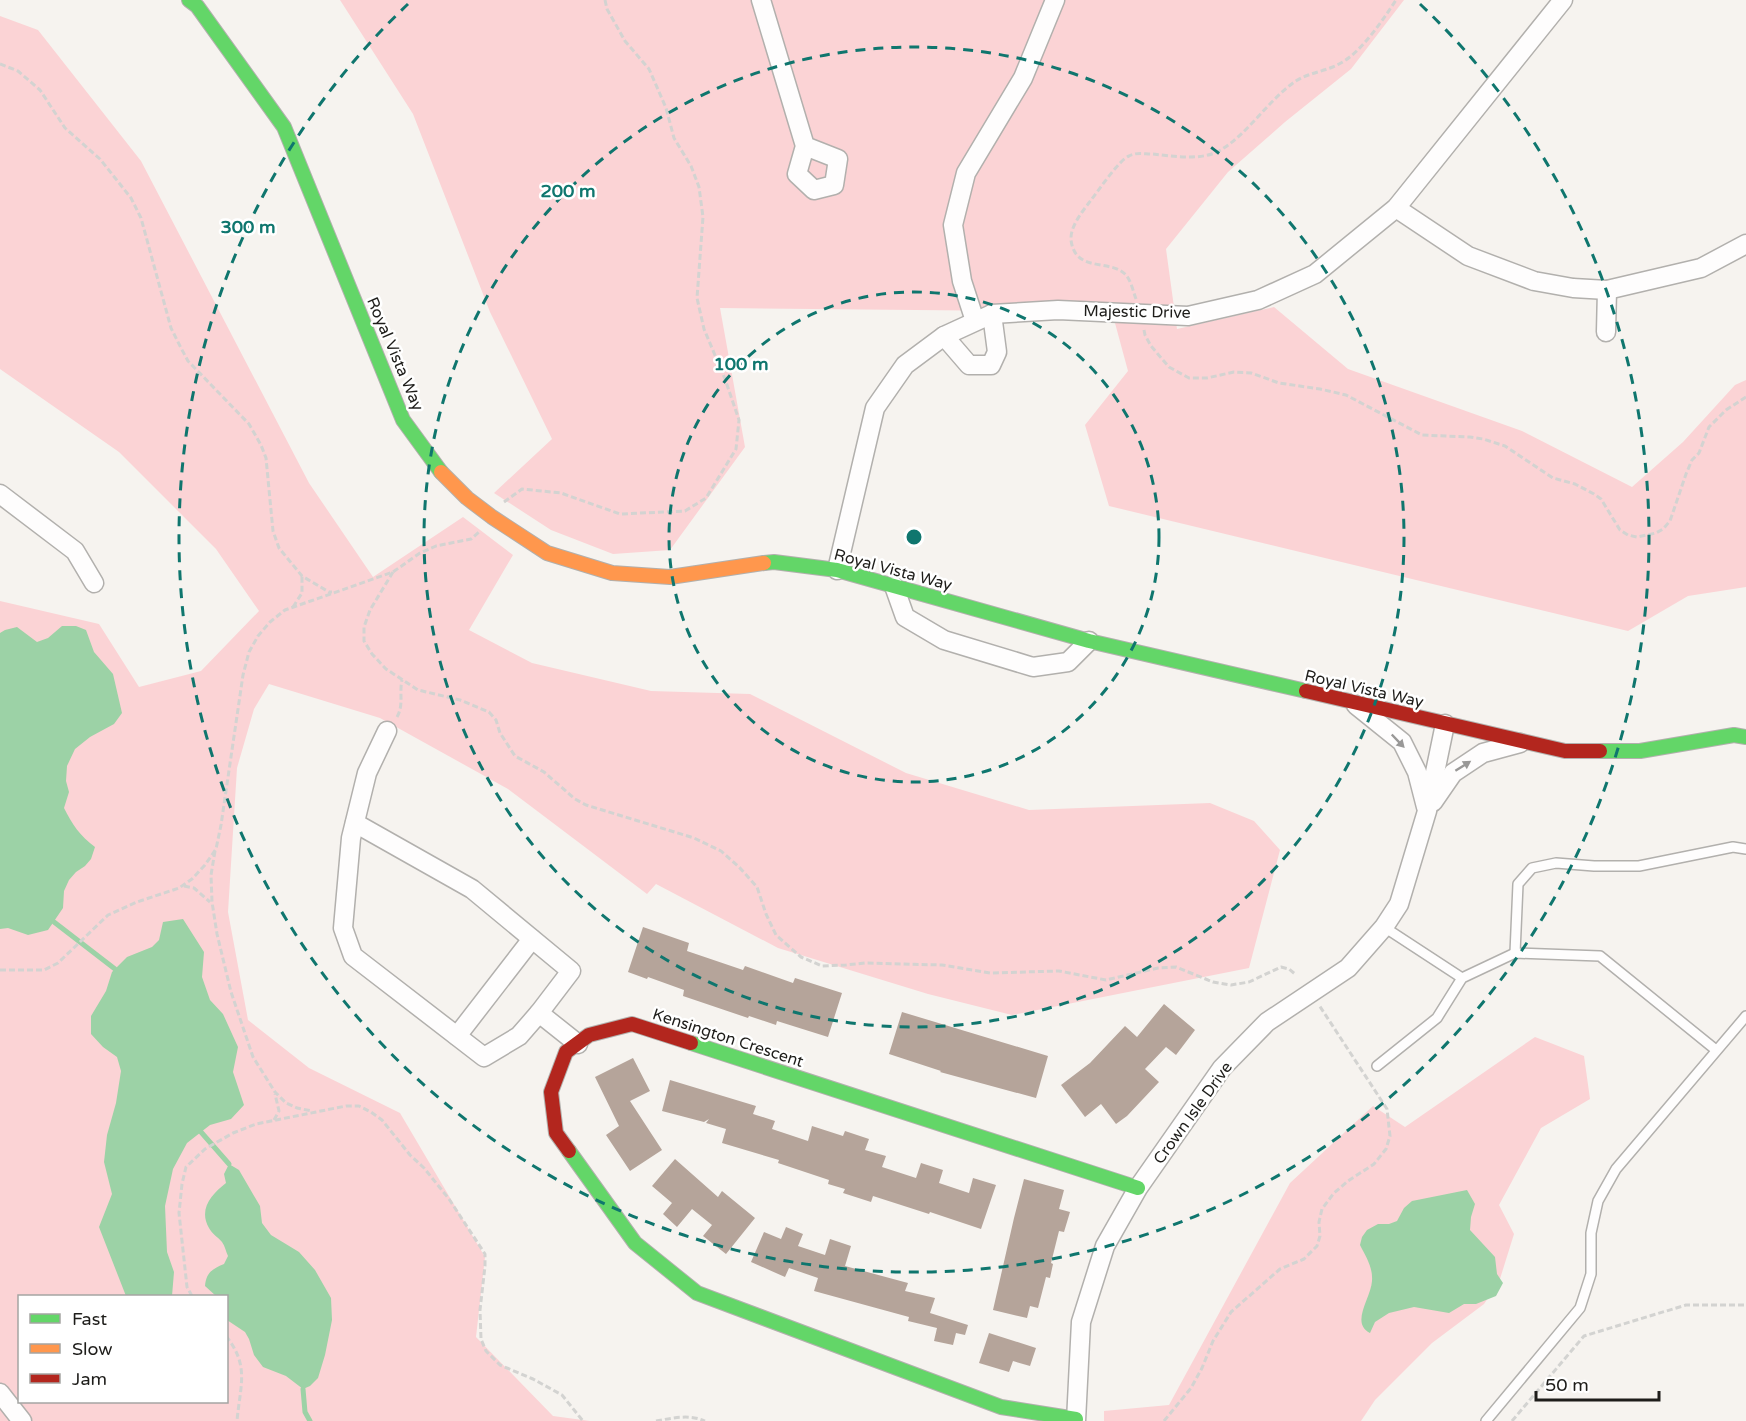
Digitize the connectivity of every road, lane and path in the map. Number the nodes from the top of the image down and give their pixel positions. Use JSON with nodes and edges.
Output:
{"nodes":[{"id":1,"x":189,"y":0,"type":"edge"},
{"id":2,"x":605,"y":0,"type":"edge"},
{"id":3,"x":761,"y":0,"type":"edge"},
{"id":4,"x":1396,"y":0,"type":"edge"},
{"id":5,"x":1563,"y":0,"type":"edge"},
{"id":6,"x":1053,"y":1,"type":"edge"},
{"id":7,"x":0,"y":64,"type":"edge"},
{"id":8,"x":805,"y":146,"type":"dead end"},
{"id":9,"x":1396,"y":208,"type":"junction"},
{"id":10,"x":1746,"y":243,"type":"edge"},
{"id":11,"x":1607,"y":290,"type":"junction"},
{"id":12,"x":1137,"y":300,"type":"dead end"},
{"id":13,"x":983,"y":317,"type":"junction"},
{"id":14,"x":1143,"y":327,"type":"dead end"},
{"id":15,"x":1606,"y":332,"type":"dead end"},
{"id":16,"x":944,"y":336,"type":"junction"},
{"id":17,"x":1746,"y":397,"type":"edge"},
{"id":18,"x":0,"y":494,"type":"edge"},
{"id":19,"x":503,"y":503,"type":"dead end"},
{"id":20,"x":479,"y":532,"type":"dead end"},
{"id":21,"x":837,"y":570,"type":"junction"},
{"id":22,"x":393,"y":572,"type":"junction"},
{"id":23,"x":302,"y":576,"type":"junction"},
{"id":24,"x":94,"y":583,"type":"dead end"},
{"id":25,"x":894,"y":586,"type":"junction"},
{"id":26,"x":335,"y":592,"type":"junction"},
{"id":27,"x":293,"y":607,"type":"junction"},
{"id":28,"x":1089,"y":641,"type":"junction"},
{"id":29,"x":402,"y":680,"type":"junction"},
{"id":30,"x":1353,"y":703,"type":"junction"},
{"id":31,"x":1445,"y":724,"type":"junction"},
{"id":32,"x":387,"y":731,"type":"joint"},
{"id":33,"x":1746,"y":736,"type":"edge"},
{"id":34,"x":1523,"y":742,"type":"junction"},
{"id":35,"x":1427,"y":812,"type":"junction"},
{"id":36,"x":355,"y":823,"type":"junction"},
{"id":37,"x":216,"y":849,"type":"junction"},
{"id":38,"x":1746,"y":849,"type":"edge"},
{"id":39,"x":182,"y":886,"type":"junction"},
{"id":40,"x":212,"y":905,"type":"junction"},
{"id":41,"x":1384,"y":927,"type":"junction"},
{"id":42,"x":532,"y":939,"type":"junction"},
{"id":43,"x":1515,"y":953,"type":"junction"},
{"id":44,"x":0,"y":970,"type":"edge"},
{"id":45,"x":1295,"y":974,"type":"dead end"},
{"id":46,"x":1462,"y":978,"type":"junction"},
{"id":47,"x":1317,"y":1003,"type":"dead end"},
{"id":48,"x":539,"y":1013,"type":"junction"},
{"id":49,"x":1746,"y":1016,"type":"edge"},
{"id":50,"x":457,"y":1036,"type":"junction"},
{"id":51,"x":578,"y":1044,"type":"junction"},
{"id":52,"x":1716,"y":1050,"type":"junction"},
{"id":53,"x":1377,"y":1066,"type":"dead end"},
{"id":54,"x":275,"y":1092,"type":"junction"},
{"id":55,"x":314,"y":1112,"type":"junction"},
{"id":56,"x":274,"y":1120,"type":"junction"},
{"id":57,"x":1138,"y":1188,"type":"junction"},
{"id":58,"x":191,"y":1295,"type":"edge"},
{"id":59,"x":1746,"y":1305,"type":"edge"},
{"id":60,"x":228,"y":1338,"type":"edge"},
{"id":61,"x":0,"y":1393,"type":"edge"},
{"id":62,"x":1076,"y":1420,"type":"edge"},
{"id":63,"x":22,"y":1421,"type":"edge"},
{"id":64,"x":237,"y":1421,"type":"edge"},
{"id":65,"x":583,"y":1421,"type":"edge"},
{"id":66,"x":656,"y":1421,"type":"edge"},
{"id":67,"x":705,"y":1421,"type":"edge"},
{"id":68,"x":1164,"y":1421,"type":"edge"},
{"id":69,"x":1486,"y":1421,"type":"edge"},
{"id":70,"x":1512,"y":1421,"type":"edge"}],
"edges":[{"from":1,"to":21,"type":"street","name":"Royal Vista Way"},
{"from":2,"to":19,"type":"path"},
{"from":3,"to":8,"type":"street"},
{"from":4,"to":12,"type":"path"},
{"from":5,"to":9,"type":"street","name":"Majestic Drive"},
{"from":6,"to":13,"type":"street"},
{"from":7,"to":23,"type":"path"},
{"from":9,"to":11,"type":"street"},
{"from":9,"to":13,"type":"street","name":"Majestic Drive"},
{"from":10,"to":11,"type":"street"},
{"from":11,"to":15,"type":"street"},
{"from":13,"to":16,"type":"street","name":"Majestic Drive"},
{"from":13,"to":16,"type":"street"},
{"from":14,"to":17,"type":"path"},
{"from":16,"to":21,"type":"street","name":"Majestic Drive"},
{"from":18,"to":24,"type":"street"},
{"from":20,"to":22,"type":"path"},
{"from":21,"to":25,"type":"street","name":"Royal Vista Way"},
{"from":22,"to":26,"type":"path"},
{"from":22,"to":29,"type":"path"},
{"from":23,"to":26,"type":"path"},
{"from":23,"to":27,"type":"path"},
{"from":25,"to":28,"type":"street","name":"Royal Vista Way"},
{"from":25,"to":28,"type":"street"},
{"from":26,"to":27,"type":"path"},
{"from":27,"to":37,"type":"path"},
{"from":28,"to":30,"type":"street","name":"Royal Vista Way"},
{"from":29,"to":32,"type":"path"},
{"from":29,"to":45,"type":"path"},
{"from":30,"to":31,"type":"street","name":"Royal Vista Way"},
{"from":30,"to":35,"type":"street","one_way":true},
{"from":31,"to":34,"type":"street","name":"Royal Vista Way"},
{"from":31,"to":35,"type":"street","name":"Crown Isle Drive"},
{"from":32,"to":36,"type":"street"},
{"from":33,"to":34,"type":"street","name":"Royal Vista Way"},
{"from":35,"to":34,"type":"street","one_way":true},
{"from":35,"to":41,"type":"street","name":"Crown Isle Drive"},
{"from":36,"to":42,"type":"street"},
{"from":36,"to":50,"type":"street"},
{"from":37,"to":39,"type":"path"},
{"from":37,"to":40,"type":"path"},
{"from":38,"to":43,"type":"lane"},
{"from":39,"to":40,"type":"path"},
{"from":39,"to":44,"type":"path"},
{"from":40,"to":54,"type":"path"},
{"from":41,"to":46,"type":"lane"},
{"from":41,"to":57,"type":"street","name":"Crown Isle Drive"},
{"from":42,"to":48,"type":"street"},
{"from":42,"to":50,"type":"street"},
{"from":43,"to":46,"type":"lane"},
{"from":43,"to":52,"type":"lane"},
{"from":46,"to":53,"type":"lane"},
{"from":47,"to":68,"type":"path"},
{"from":48,"to":50,"type":"street"},
{"from":48,"to":51,"type":"street"},
{"from":49,"to":52,"type":"lane"},
{"from":51,"to":57,"type":"street","name":"Kensington Crescent"},
{"from":51,"to":62,"type":"street","name":"Kensington Crescent"},
{"from":52,"to":69,"type":"lane"},
{"from":54,"to":55,"type":"path"},
{"from":54,"to":56,"type":"path"},
{"from":55,"to":56,"type":"path"},
{"from":55,"to":65,"type":"path"},
{"from":56,"to":58,"type":"path"},
{"from":57,"to":62,"type":"street","name":"Crown Isle Drive"},
{"from":59,"to":70,"type":"path"},
{"from":60,"to":64,"type":"path"},
{"from":61,"to":63,"type":"street"},
{"from":66,"to":67,"type":"path"}]}
